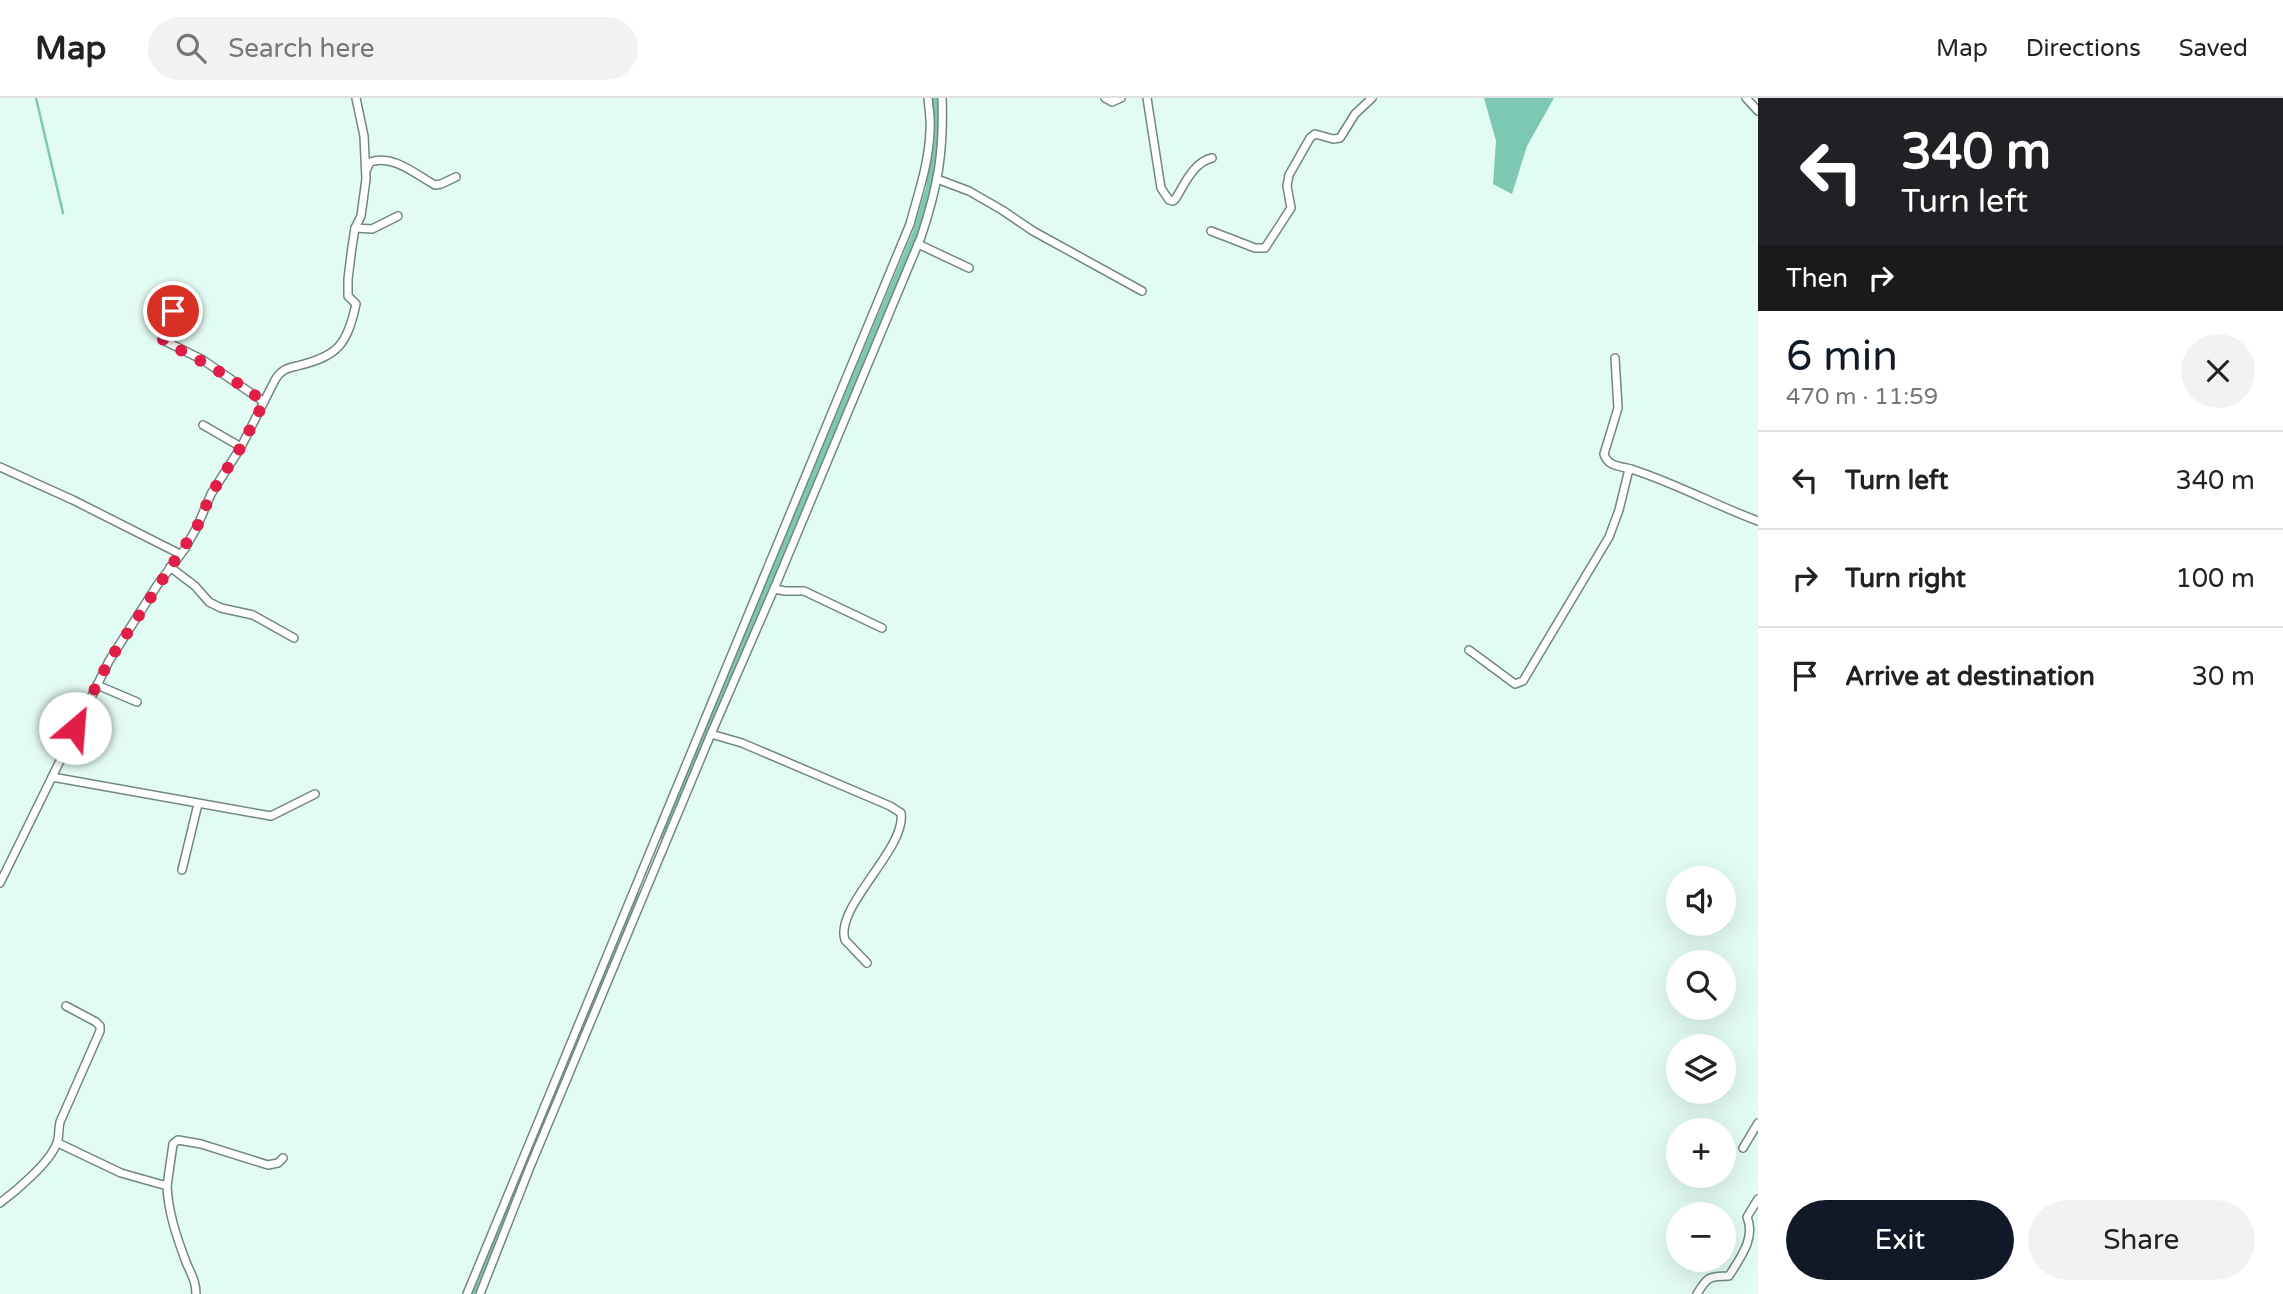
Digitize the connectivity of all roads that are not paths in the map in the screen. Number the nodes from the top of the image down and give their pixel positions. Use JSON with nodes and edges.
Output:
{"nodes":[{"id":1,"x":356,"y":98,"type":"edge"},
{"id":2,"x":929,"y":98,"type":"edge"},
{"id":3,"x":942,"y":98,"type":"edge"},
{"id":4,"x":1105,"y":98,"type":"edge"},
{"id":5,"x":1121,"y":98,"type":"edge"},
{"id":6,"x":1147,"y":98,"type":"edge"},
{"id":7,"x":1372,"y":98,"type":"edge"},
{"id":8,"x":1746,"y":98,"type":"edge"},
{"id":9,"x":1758,"y":111,"type":"edge"},
{"id":10,"x":1212,"y":158,"type":"dead end"},
{"id":11,"x":366,"y":171,"type":"junction"},
{"id":12,"x":456,"y":177,"type":"dead end"},
{"id":13,"x":937,"y":179,"type":"junction"},
{"id":14,"x":398,"y":216,"type":"dead end"},
{"id":15,"x":355,"y":228,"type":"junction"},
{"id":16,"x":1211,"y":231,"type":"dead end"},
{"id":17,"x":918,"y":244,"type":"junction"},
{"id":18,"x":969,"y":268,"type":"dead end"},
{"id":19,"x":1142,"y":290,"type":"dead end"},
{"id":20,"x":173,"y":311,"type":"dead end"},
{"id":21,"x":1615,"y":358,"type":"dead end"},
{"id":22,"x":264,"y":402,"type":"junction"},
{"id":23,"x":203,"y":425,"type":"dead end"},
{"id":24,"x":241,"y":447,"type":"junction"},
{"id":25,"x":0,"y":467,"type":"edge"},
{"id":26,"x":1629,"y":469,"type":"junction"},
{"id":27,"x":1758,"y":521,"type":"edge"},
{"id":28,"x":180,"y":554,"type":"junction"},
{"id":29,"x":170,"y":567,"type":"junction"},
{"id":30,"x":774,"y":589,"type":"junction"},
{"id":31,"x":882,"y":628,"type":"dead end"},
{"id":32,"x":294,"y":638,"type":"dead end"},
{"id":33,"x":1469,"y":650,"type":"dead end"},
{"id":34,"x":97,"y":685,"type":"junction"},
{"id":35,"x":137,"y":702,"type":"dead end"},
{"id":36,"x":711,"y":734,"type":"junction"},
{"id":37,"x":52,"y":777,"type":"junction"},
{"id":38,"x":315,"y":794,"type":"dead end"},
{"id":39,"x":198,"y":804,"type":"junction"},
{"id":40,"x":182,"y":870,"type":"dead end"},
{"id":41,"x":0,"y":883,"type":"edge"},
{"id":42,"x":867,"y":962,"type":"dead end"},
{"id":43,"x":66,"y":1006,"type":"dead end"},
{"id":44,"x":1758,"y":1124,"type":"edge"},
{"id":45,"x":58,"y":1143,"type":"junction"},
{"id":46,"x":1743,"y":1148,"type":"dead end"},
{"id":47,"x":283,"y":1158,"type":"dead end"},
{"id":48,"x":167,"y":1186,"type":"junction"},
{"id":49,"x":1758,"y":1199,"type":"edge"},
{"id":50,"x":0,"y":1203,"type":"edge"},
{"id":51,"x":197,"y":1294,"type":"edge"},
{"id":52,"x":467,"y":1294,"type":"edge"},
{"id":53,"x":480,"y":1294,"type":"edge"},
{"id":54,"x":1698,"y":1294,"type":"edge"}],
"edges":[{"from":1,"to":11,"type":"street"},
{"from":2,"to":52,"type":"street"},
{"from":3,"to":13,"type":"street"},
{"from":4,"to":5,"type":"street"},
{"from":6,"to":10,"type":"street"},
{"from":7,"to":16,"type":"street"},
{"from":8,"to":9,"type":"street"},
{"from":11,"to":12,"type":"street"},
{"from":11,"to":15,"type":"street"},
{"from":13,"to":17,"type":"street"},
{"from":13,"to":19,"type":"street"},
{"from":14,"to":15,"type":"street"},
{"from":15,"to":22,"type":"street"},
{"from":17,"to":18,"type":"street"},
{"from":17,"to":30,"type":"street"},
{"from":20,"to":22,"type":"street"},
{"from":21,"to":26,"type":"street"},
{"from":22,"to":24,"type":"street"},
{"from":23,"to":24,"type":"street"},
{"from":24,"to":28,"type":"street"},
{"from":25,"to":28,"type":"street"},
{"from":26,"to":27,"type":"street"},
{"from":26,"to":33,"type":"street"},
{"from":28,"to":29,"type":"street"},
{"from":29,"to":32,"type":"street"},
{"from":29,"to":34,"type":"street"},
{"from":30,"to":31,"type":"street"},
{"from":30,"to":36,"type":"street"},
{"from":34,"to":35,"type":"street"},
{"from":34,"to":37,"type":"street"},
{"from":36,"to":42,"type":"street"},
{"from":36,"to":53,"type":"street"},
{"from":37,"to":39,"type":"street"},
{"from":37,"to":41,"type":"street"},
{"from":38,"to":39,"type":"street"},
{"from":39,"to":40,"type":"street"},
{"from":43,"to":45,"type":"street"},
{"from":44,"to":46,"type":"street"},
{"from":45,"to":48,"type":"street"},
{"from":45,"to":50,"type":"street"},
{"from":47,"to":48,"type":"street"},
{"from":48,"to":51,"type":"street"},
{"from":49,"to":54,"type":"street"}]}
